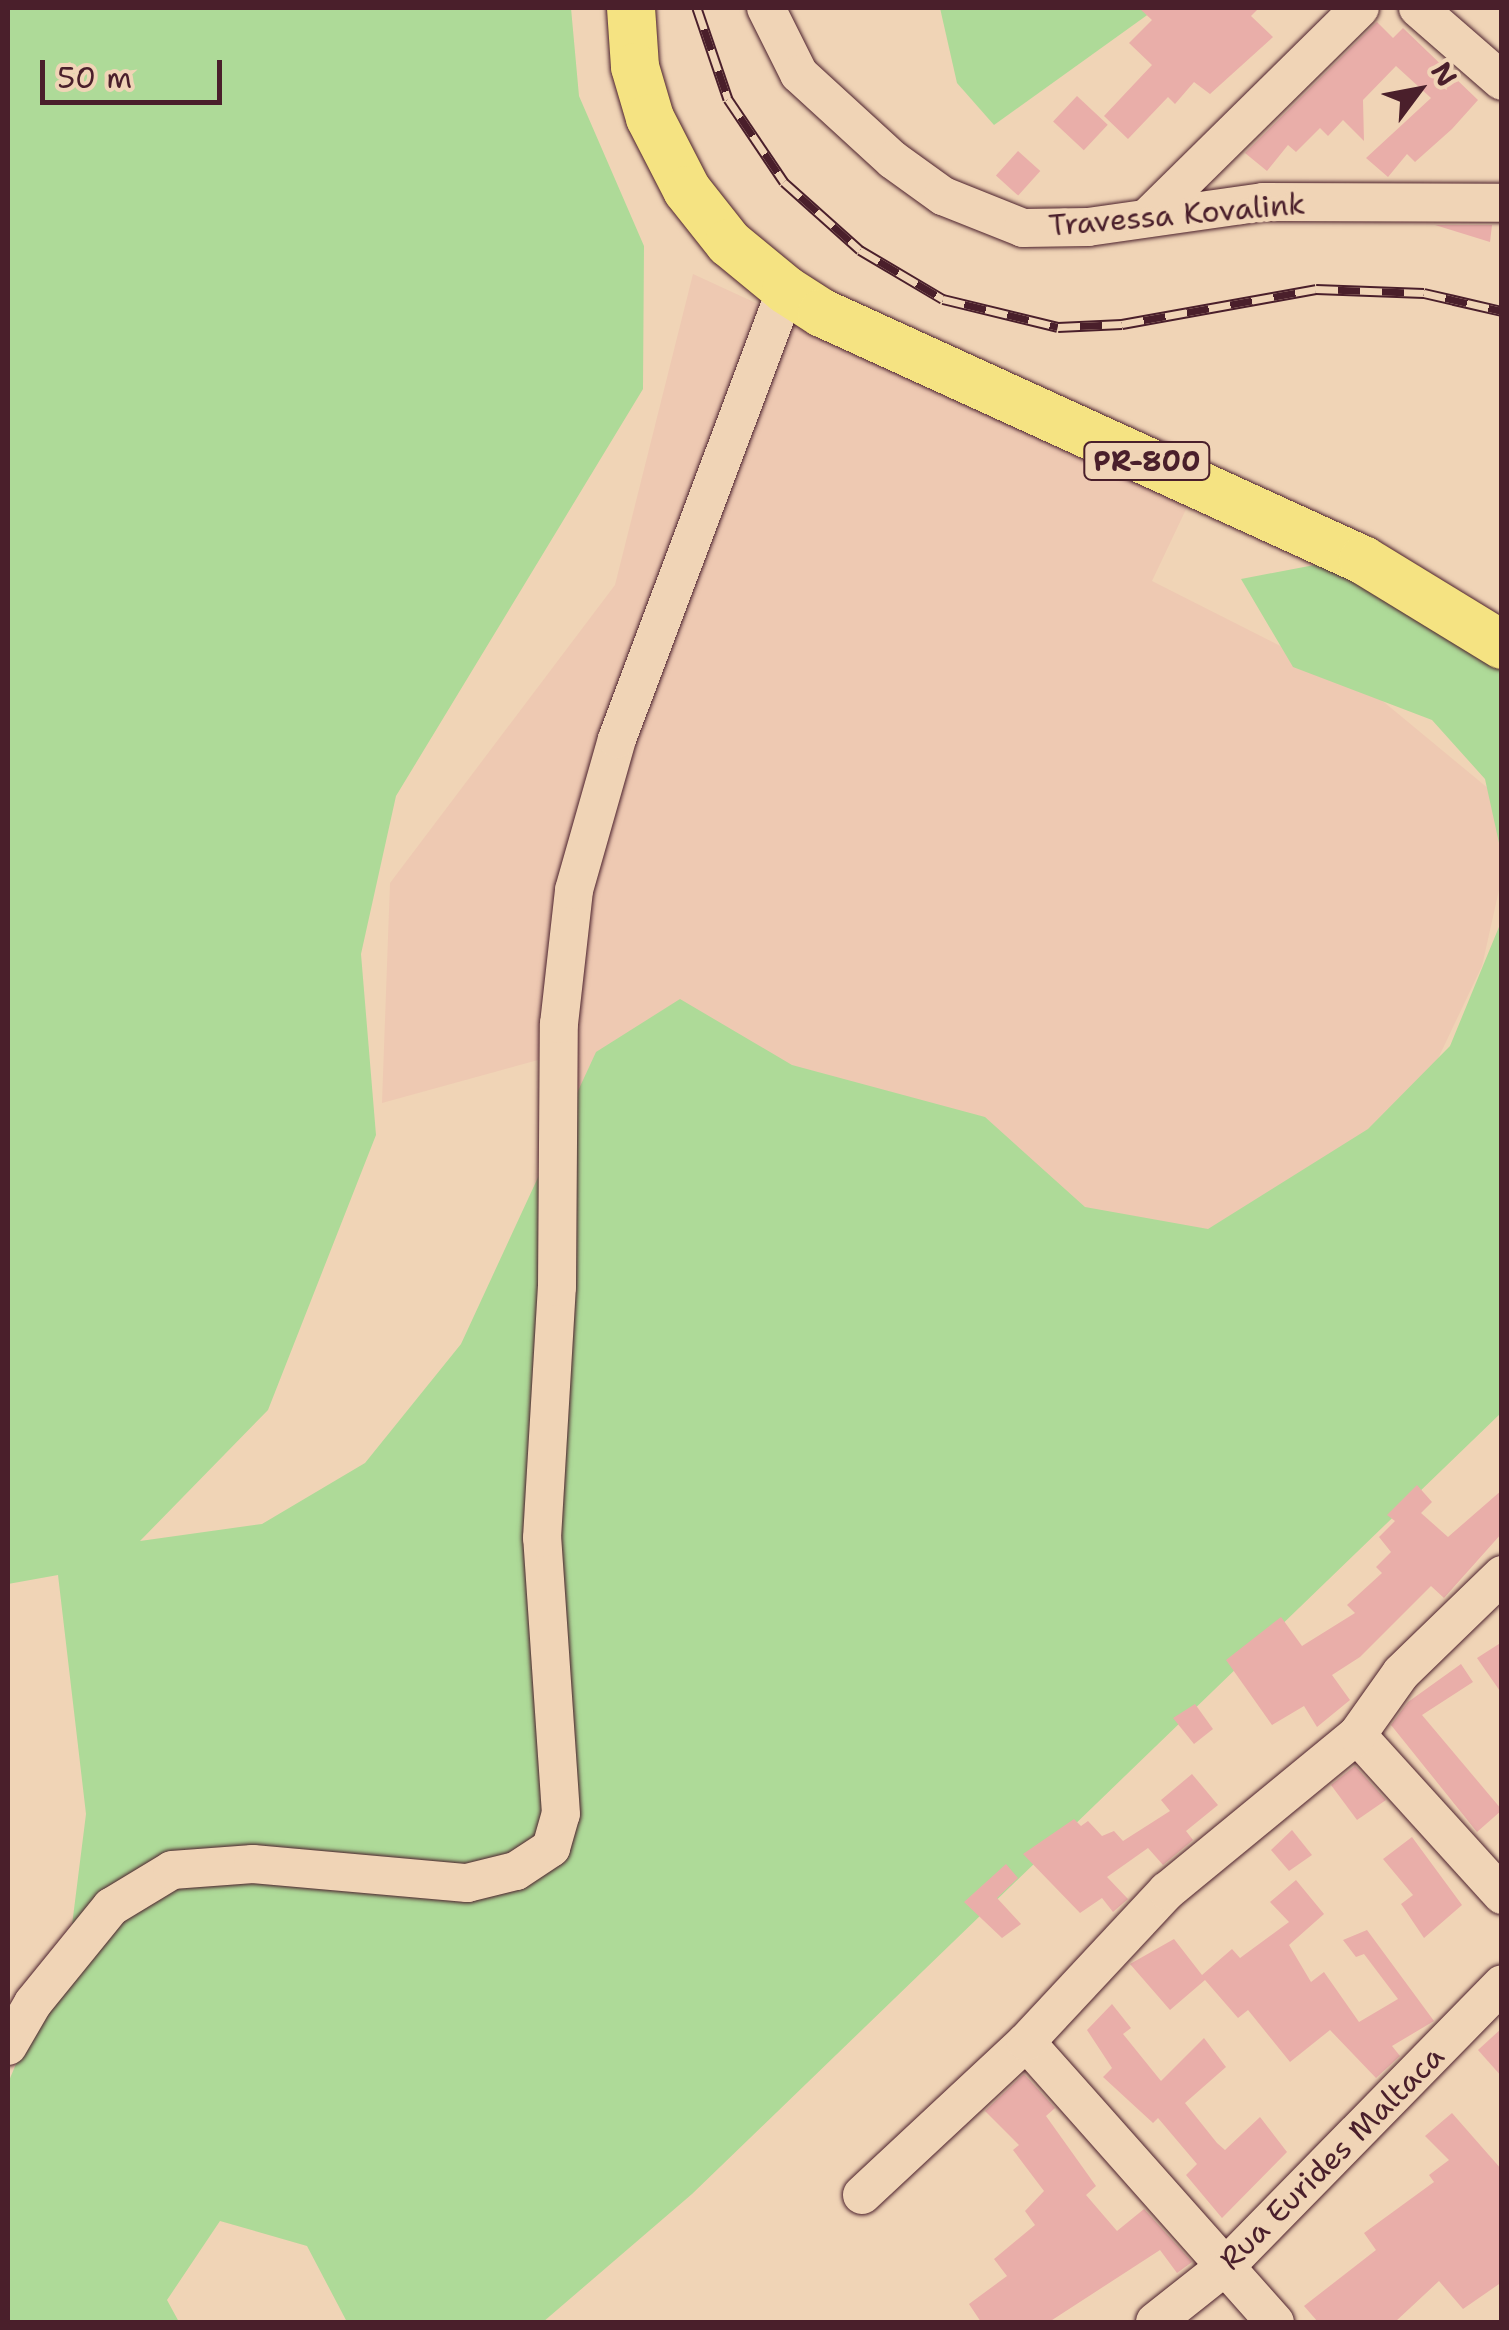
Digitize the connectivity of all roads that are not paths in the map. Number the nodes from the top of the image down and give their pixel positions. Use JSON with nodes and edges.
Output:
{"nodes":[{"id":1,"x":631,"y":8,"type":"edge"},
{"id":2,"x":766,"y":8,"type":"edge"},
{"id":3,"x":1360,"y":8,"type":"edge"},
{"id":4,"x":1418,"y":8,"type":"edge"},
{"id":5,"x":1502,"y":81,"type":"edge"},
{"id":6,"x":1502,"y":203,"type":"edge"},
{"id":7,"x":1149,"y":216,"type":"junction"},
{"id":8,"x":786,"y":290,"type":"junction"},
{"id":9,"x":1502,"y":645,"type":"edge"},
{"id":10,"x":1502,"y":1575,"type":"edge"},
{"id":11,"x":1357,"y":1734,"type":"junction"},
{"id":12,"x":1502,"y":1895,"type":"edge"},
{"id":13,"x":1502,"y":1984,"type":"edge"},
{"id":14,"x":1026,"y":2042,"type":"junction"},
{"id":15,"x":8,"y":2046,"type":"edge"},
{"id":16,"x":862,"y":2196,"type":"dead end"},
{"id":17,"x":1227,"y":2265,"type":"junction"},
{"id":18,"x":1155,"y":2322,"type":"edge"},
{"id":19,"x":1275,"y":2322,"type":"edge"}],
"edges":[{"from":1,"to":8,"type":"main road","number":"PR-800"},
{"from":2,"to":7,"type":"street","name":"Travessa Kovalink"},
{"from":3,"to":7,"type":"street"},
{"from":4,"to":5,"type":"street"},
{"from":6,"to":7,"type":"street","name":"Travessa Kovalink"},
{"from":8,"to":9,"type":"main road","number":"PR-800"},
{"from":8,"to":15,"type":"street"},
{"from":10,"to":11,"type":"street"},
{"from":11,"to":12,"type":"street"},
{"from":11,"to":14,"type":"street"},
{"from":13,"to":17,"type":"street","name":"Rua Eurides Maltaca"},
{"from":14,"to":16,"type":"street"},
{"from":14,"to":17,"type":"street"},
{"from":17,"to":18,"type":"street","name":"Rua Eurides Maltaca"},
{"from":17,"to":19,"type":"street"}]}
